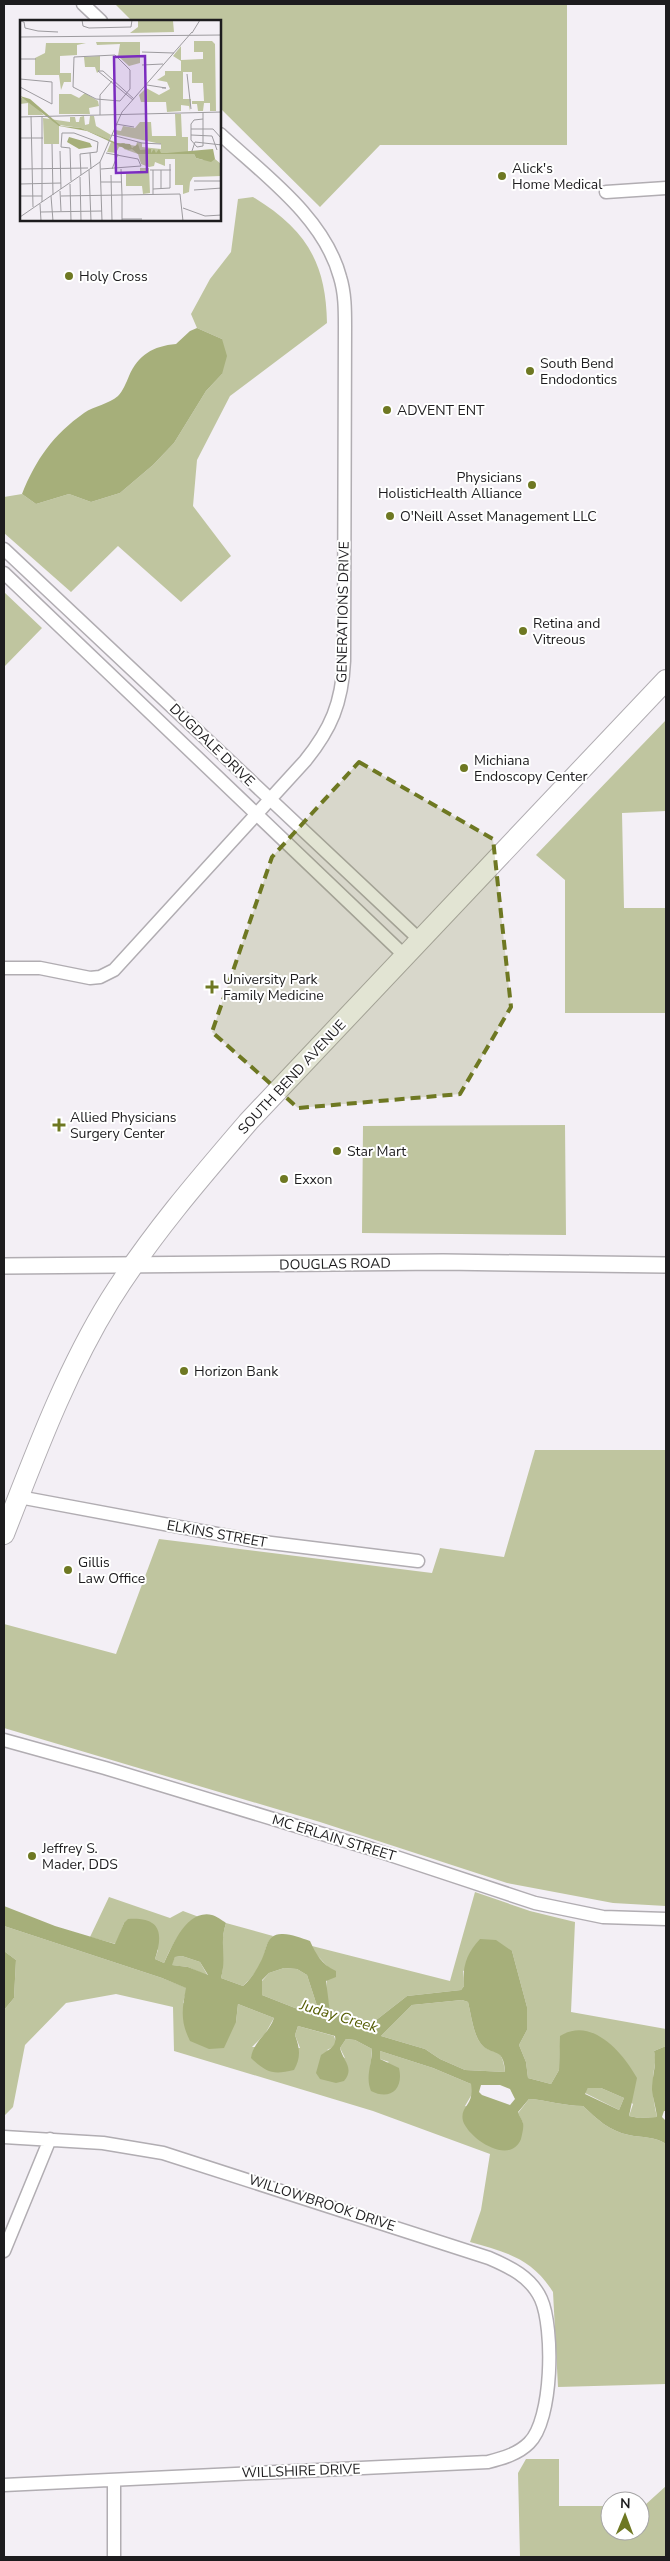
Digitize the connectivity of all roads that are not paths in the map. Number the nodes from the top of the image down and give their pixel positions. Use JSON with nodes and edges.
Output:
{"nodes":[{"id":1,"x":83,"y":4,"type":"edge"},
{"id":2,"x":100,"y":20,"type":"edge"},
{"id":3,"x":221,"y":135,"type":"edge"},
{"id":4,"x":666,"y":188,"type":"edge"},
{"id":5,"x":606,"y":192,"type":"dead end"},
{"id":6,"x":4,"y":549,"type":"edge"},
{"id":7,"x":4,"y":573,"type":"edge"},
{"id":8,"x":666,"y":680,"type":"edge"},
{"id":9,"x":269,"y":799,"type":"junction"},
{"id":10,"x":255,"y":814,"type":"junction"},
{"id":11,"x":420,"y":940,"type":"junction"},
{"id":12,"x":405,"y":956,"type":"junction"},
{"id":13,"x":4,"y":968,"type":"edge"},
{"id":14,"x":666,"y":1265,"type":"edge"},
{"id":15,"x":4,"y":1266,"type":"edge"},
{"id":16,"x":134,"y":1266,"type":"junction"},
{"id":17,"x":19,"y":1497,"type":"junction"},
{"id":18,"x":4,"y":1534,"type":"edge"},
{"id":19,"x":418,"y":1561,"type":"dead end"},
{"id":20,"x":4,"y":1740,"type":"edge"},
{"id":21,"x":666,"y":1919,"type":"edge"},
{"id":22,"x":4,"y":2137,"type":"edge"},
{"id":23,"x":50,"y":2139,"type":"junction"},
{"id":24,"x":4,"y":2251,"type":"edge"},
{"id":25,"x":548,"y":2383,"type":"joint"},
{"id":26,"x":114,"y":2480,"type":"junction"},
{"id":27,"x":4,"y":2485,"type":"edge"},
{"id":28,"x":114,"y":2557,"type":"edge"}],
"edges":[{"from":1,"to":2,"type":"street"},
{"from":3,"to":9,"type":"street","name":"GENERATIONS DRIVE"},
{"from":4,"to":5,"type":"street"},
{"from":6,"to":9,"type":"street","name":"DUGDALE DRIVE"},
{"from":7,"to":10,"type":"street","name":"DUGDALE DRIVE"},
{"from":8,"to":11,"type":"main road","name":"SOUTH BEND AVENUE"},
{"from":9,"to":10,"type":"street","name":"GENERATIONS DRIVE"},
{"from":9,"to":11,"type":"street","name":"DUGDALE DRIVE"},
{"from":10,"to":12,"type":"street","name":"DUGDALE DRIVE"},
{"from":10,"to":13,"type":"street","name":"GENERATIONS DRIVE"},
{"from":11,"to":12,"type":"main road","name":"SOUTH BEND AVENUE"},
{"from":12,"to":16,"type":"main road","name":"SOUTH BEND AVENUE"},
{"from":14,"to":16,"type":"street","name":"DOUGLAS ROAD"},
{"from":15,"to":16,"type":"street","name":"DOUGLAS ROAD"},
{"from":16,"to":17,"type":"main road","name":"SOUTH BEND AVENUE"},
{"from":17,"to":18,"type":"main road","name":"SOUTH BEND AVENUE"},
{"from":17,"to":19,"type":"street","name":"ELKINS STREET"},
{"from":20,"to":21,"type":"street","name":"MC ERLAIN STREET"},
{"from":22,"to":23,"type":"street","name":"WILLOWBROOK DRIVE"},
{"from":23,"to":24,"type":"street"},
{"from":23,"to":25,"type":"street","name":"WILLOWBROOK DRIVE"},
{"from":25,"to":26,"type":"street","name":"WILLSHIRE DRIVE"},
{"from":26,"to":27,"type":"street","name":"WILLSHIRE DRIVE"},
{"from":26,"to":28,"type":"street"}]}
